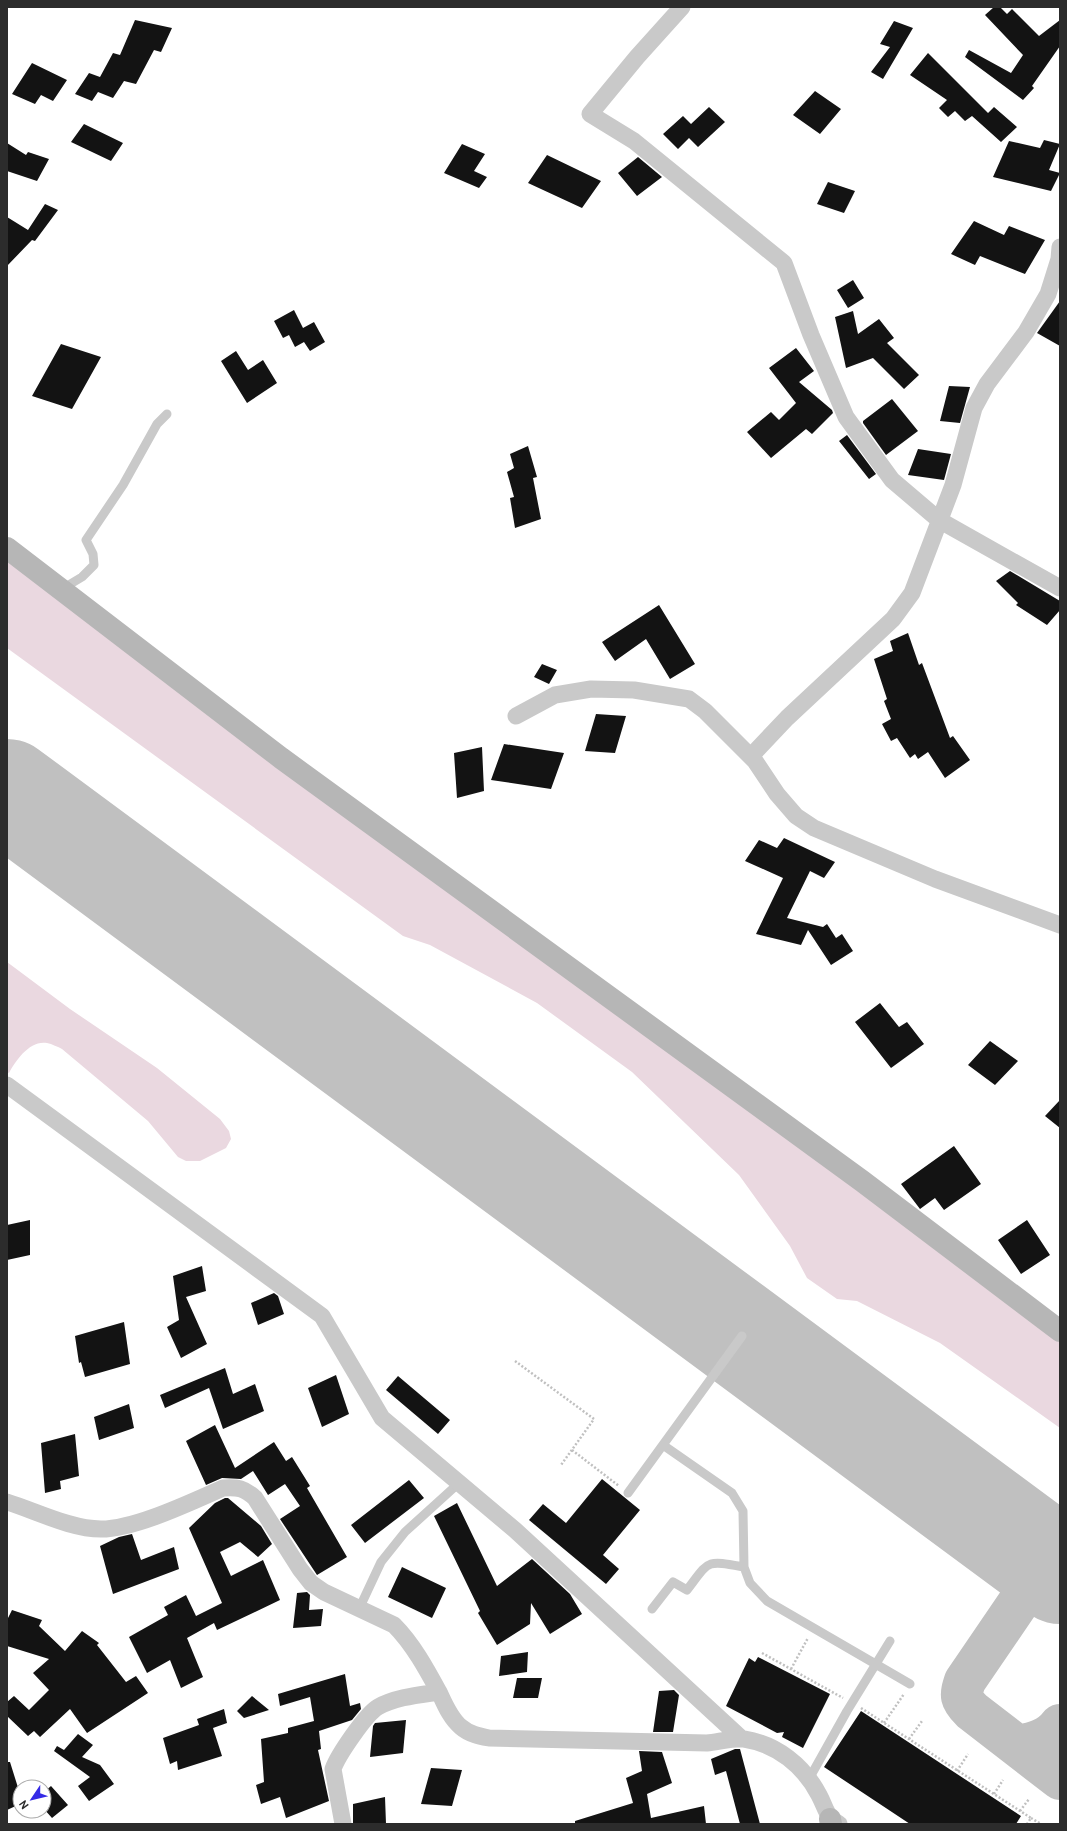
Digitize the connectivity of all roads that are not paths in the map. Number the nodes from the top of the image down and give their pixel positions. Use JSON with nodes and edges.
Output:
{"nodes":[{"id":1,"x":682,"y":7,"type":"edge"},
{"id":2,"x":1060,"y":247,"type":"edge"},
{"id":3,"x":166,"y":414,"type":"dead end"},
{"id":4,"x":939,"y":520,"type":"junction"},
{"id":5,"x":7,"y":548,"type":"edge"},
{"id":6,"x":1060,"y":588,"type":"edge"},
{"id":7,"x":62,"y":589,"type":"junction"},
{"id":8,"x":516,"y":716,"type":"dead end"},
{"id":9,"x":751,"y":756,"type":"junction"},
{"id":10,"x":1060,"y":925,"type":"edge"},
{"id":11,"x":7,"y":1085,"type":"edge"},
{"id":12,"x":1060,"y":1331,"type":"edge"},
{"id":13,"x":742,"y":1336,"type":"dead end"},
{"id":14,"x":663,"y":1445,"type":"junction"},
{"id":15,"x":459,"y":1483,"type":"junction"},
{"id":16,"x":628,"y":1493,"type":"road end"},
{"id":17,"x":7,"y":1502,"type":"edge"},
{"id":18,"x":744,"y":1567,"type":"junction"},
{"id":19,"x":359,"y":1609,"type":"junction"},
{"id":20,"x":652,"y":1610,"type":"dead end"},
{"id":21,"x":890,"y":1641,"type":"dead end"},
{"id":22,"x":876,"y":1664,"type":"junction"},
{"id":23,"x":910,"y":1684,"type":"road end"},
{"id":24,"x":439,"y":1692,"type":"junction"},
{"id":25,"x":742,"y":1739,"type":"junction"},
{"id":26,"x":809,"y":1779,"type":"junction"},
{"id":27,"x":833,"y":1822,"type":"edge"},
{"id":28,"x":343,"y":1824,"type":"edge"}],
"edges":[{"from":1,"to":4,"type":"street"},
{"from":2,"to":4,"type":"street"},
{"from":3,"to":7,"type":"lane"},
{"from":4,"to":6,"type":"street"},
{"from":4,"to":9,"type":"street"},
{"from":5,"to":7,"type":"street"},
{"from":7,"to":12,"type":"street"},
{"from":8,"to":9,"type":"street"},
{"from":9,"to":10,"type":"street"},
{"from":11,"to":15,"type":"street"},
{"from":13,"to":14,"type":"lane"},
{"from":14,"to":16,"type":"lane"},
{"from":14,"to":18,"type":"lane"},
{"from":15,"to":19,"type":"lane"},
{"from":15,"to":25,"type":"street"},
{"from":17,"to":19,"type":"street"},
{"from":18,"to":20,"type":"lane"},
{"from":18,"to":22,"type":"lane"},
{"from":19,"to":24,"type":"street"},
{"from":21,"to":22,"type":"lane"},
{"from":22,"to":23,"type":"lane"},
{"from":22,"to":26,"type":"lane"},
{"from":24,"to":25,"type":"street"},
{"from":24,"to":28,"type":"street"},
{"from":25,"to":26,"type":"street"},
{"from":26,"to":27,"type":"street"}]}
